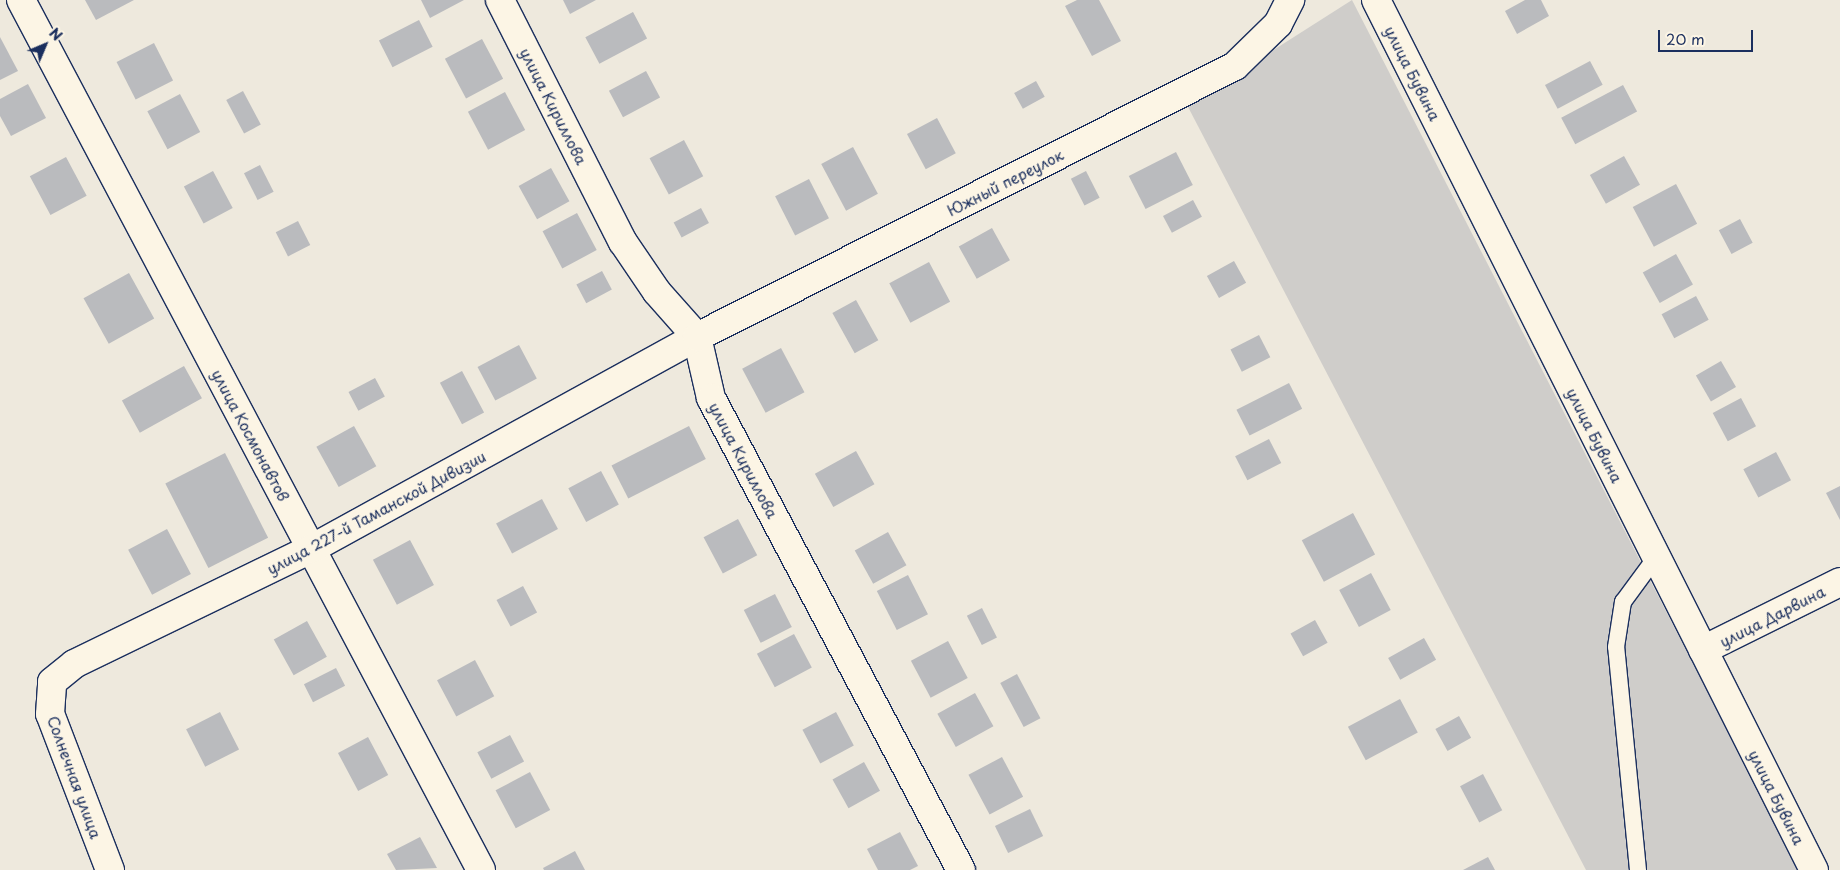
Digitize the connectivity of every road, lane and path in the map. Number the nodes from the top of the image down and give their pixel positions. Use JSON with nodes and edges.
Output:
{"nodes":[{"id":1,"x":21,"y":0,"type":"edge"},
{"id":2,"x":500,"y":0,"type":"edge"},
{"id":3,"x":1290,"y":0,"type":"edge"},
{"id":4,"x":1376,"y":0,"type":"edge"},
{"id":5,"x":697,"y":337,"type":"junction"},
{"id":6,"x":311,"y":549,"type":"junction"},
{"id":7,"x":1656,"y":557,"type":"junction"},
{"id":8,"x":1840,"y":582,"type":"edge"},
{"id":9,"x":1704,"y":650,"type":"junction"},
{"id":10,"x":52,"y":682,"type":"joint"},
{"id":11,"x":110,"y":870,"type":"edge"},
{"id":12,"x":481,"y":870,"type":"edge"},
{"id":13,"x":961,"y":870,"type":"edge"},
{"id":14,"x":1638,"y":870,"type":"edge"},
{"id":15,"x":1814,"y":870,"type":"edge"}],
"edges":[{"from":1,"to":6,"type":"street","name":"улица Космонавтов"},
{"from":2,"to":5,"type":"street","name":"улица Кириллова"},
{"from":3,"to":5,"type":"street","name":"Южный переулок"},
{"from":4,"to":7,"type":"street","name":"улица Бувина"},
{"from":5,"to":6,"type":"street","name":"улица 227-й Таманской Дивизии"},
{"from":5,"to":13,"type":"street","name":"улица Кириллова"},
{"from":6,"to":10,"type":"street","name":"улица 227-й Таманской Дивизии"},
{"from":6,"to":12,"type":"street","name":"улица Космонавтов"},
{"from":7,"to":9,"type":"street","name":"улица Бувина"},
{"from":7,"to":14,"type":"lane"},
{"from":8,"to":9,"type":"street","name":"улица Дарвина"},
{"from":9,"to":15,"type":"street","name":"улица Бувина"},
{"from":10,"to":11,"type":"street","name":"Солнечная улица"}]}
